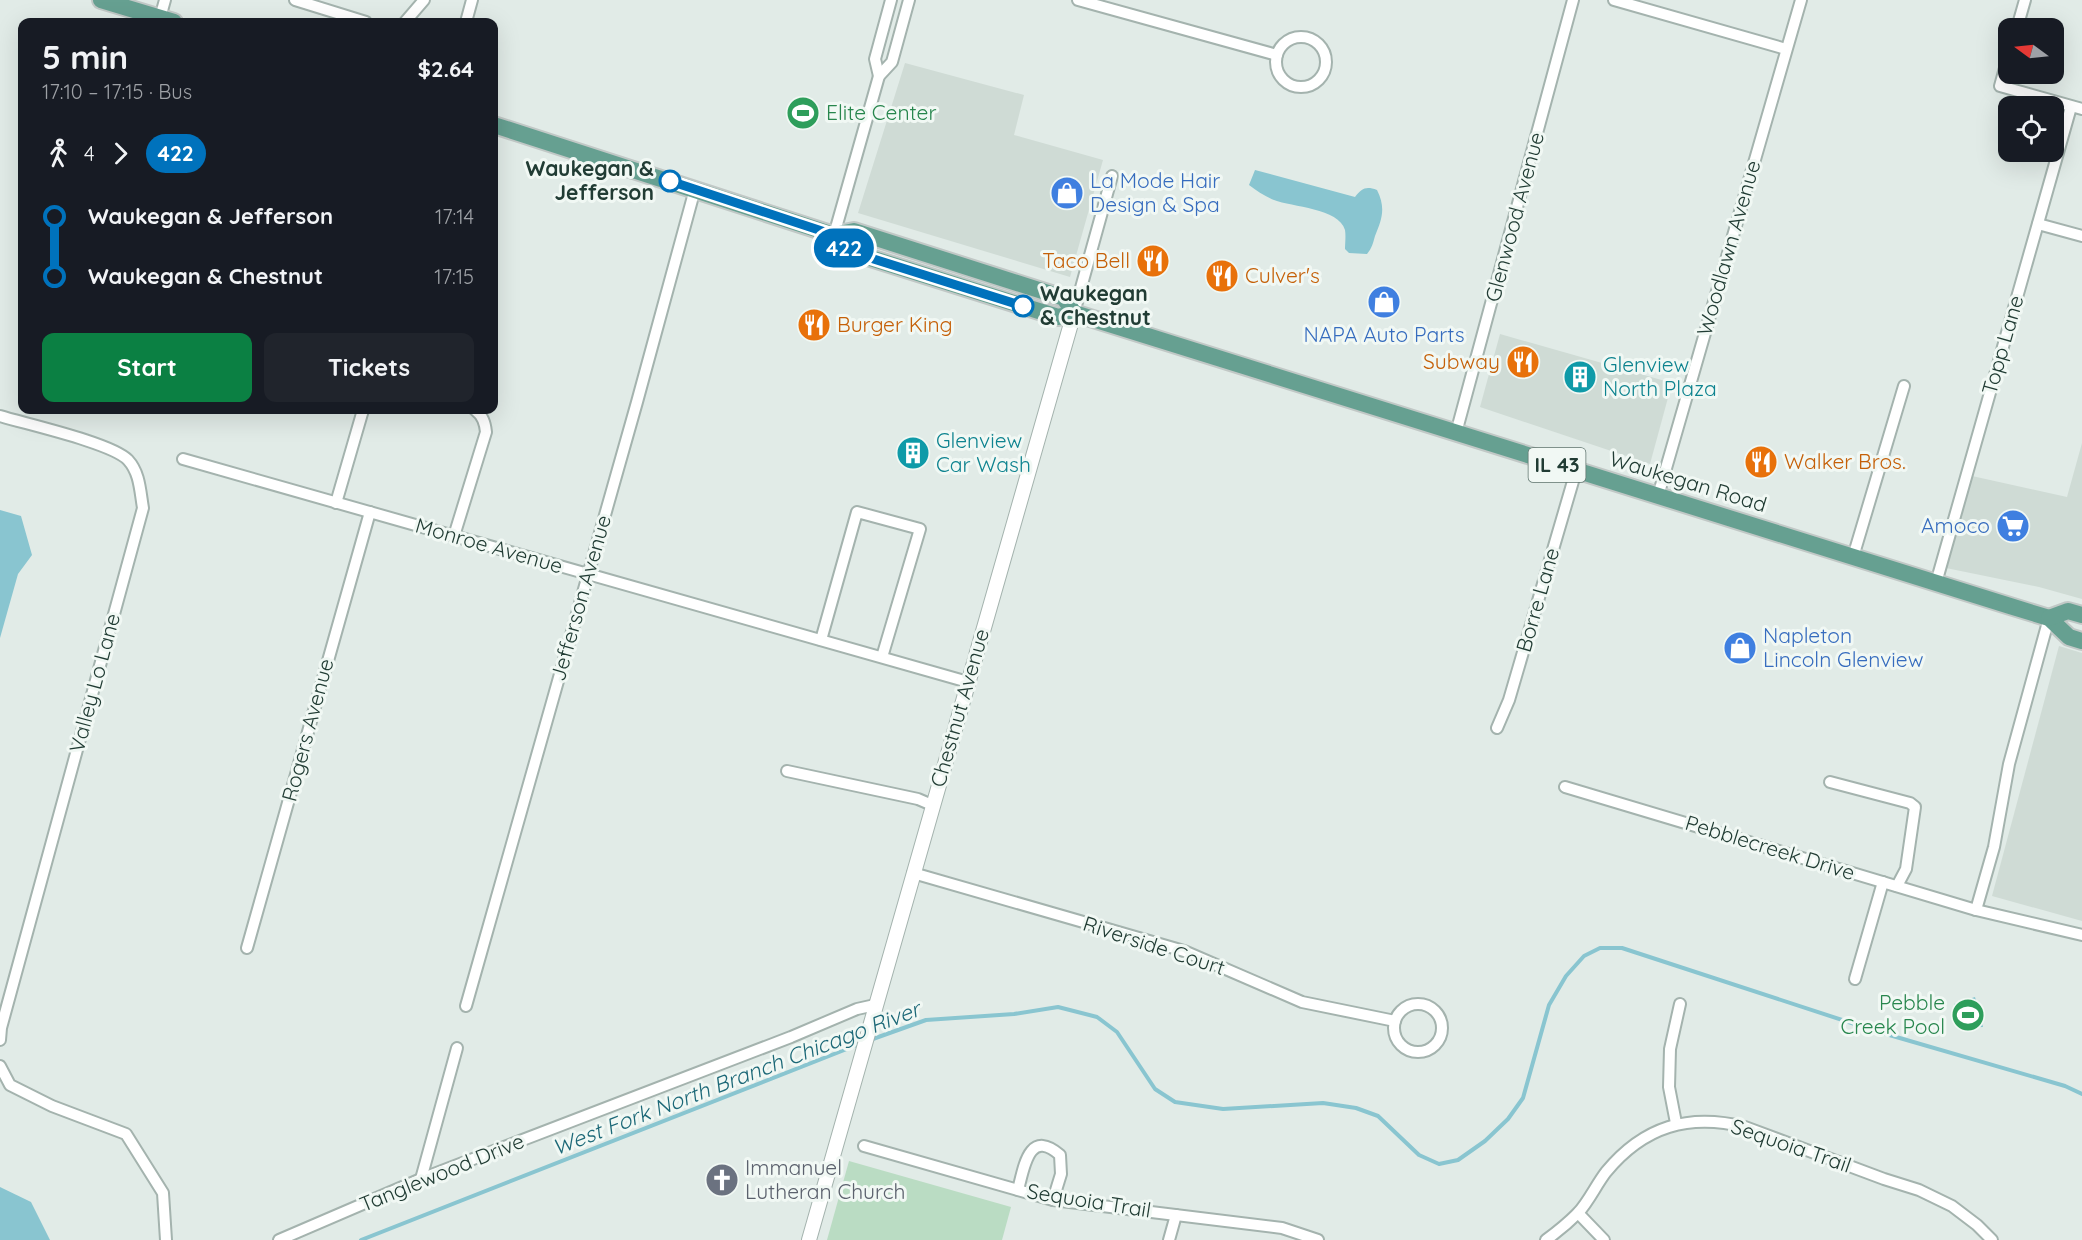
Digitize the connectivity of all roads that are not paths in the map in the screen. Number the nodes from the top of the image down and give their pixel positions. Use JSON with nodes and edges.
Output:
{"nodes":[{"id":1,"x":165,"y":0,"type":"edge"},
{"id":2,"x":295,"y":0,"type":"edge"},
{"id":3,"x":424,"y":0,"type":"edge"},
{"id":4,"x":472,"y":0,"type":"edge"},
{"id":5,"x":891,"y":0,"type":"edge"},
{"id":6,"x":909,"y":0,"type":"edge"},
{"id":7,"x":1078,"y":0,"type":"edge"},
{"id":8,"x":1573,"y":0,"type":"edge"},
{"id":9,"x":1614,"y":0,"type":"edge"},
{"id":10,"x":1801,"y":0,"type":"edge"},
{"id":11,"x":2025,"y":0,"type":"edge"},
{"id":12,"x":109,"y":1,"type":"edge"},
{"id":13,"x":161,"y":18,"type":"edge"},
{"id":14,"x":167,"y":18,"type":"edge"},
{"id":15,"x":353,"y":18,"type":"edge"},
{"id":16,"x":408,"y":18,"type":"edge"},
{"id":17,"x":467,"y":18,"type":"edge"},
{"id":18,"x":2019,"y":18,"type":"edge"},
{"id":19,"x":1786,"y":49,"type":"junction"},
{"id":20,"x":1277,"y":55,"type":"junction"},
{"id":21,"x":879,"y":76,"type":"junction"},
{"id":22,"x":2001,"y":84,"type":"edge"},
{"id":23,"x":2077,"y":108,"type":"edge"},
{"id":24,"x":498,"y":126,"type":"edge"},
{"id":25,"x":1112,"y":176,"type":"dead end"},
{"id":26,"x":694,"y":189,"type":"junction"},
{"id":27,"x":2038,"y":224,"type":"junction"},
{"id":28,"x":834,"y":235,"type":"junction"},
{"id":29,"x":2082,"y":236,"type":"edge"},
{"id":30,"x":1074,"y":314,"type":"junction"},
{"id":31,"x":1904,"y":386,"type":"dead end"},
{"id":32,"x":362,"y":414,"type":"edge"},
{"id":33,"x":480,"y":414,"type":"edge"},
{"id":34,"x":0,"y":416,"type":"edge"},
{"id":35,"x":1456,"y":433,"type":"junction"},
{"id":36,"x":183,"y":459,"type":"dead end"},
{"id":37,"x":1576,"y":471,"type":"junction"},
{"id":38,"x":1658,"y":496,"type":"junction"},
{"id":39,"x":336,"y":503,"type":"junction"},
{"id":40,"x":369,"y":512,"type":"junction"},
{"id":41,"x":454,"y":536,"type":"junction"},
{"id":42,"x":1853,"y":557,"type":"junction"},
{"id":43,"x":587,"y":574,"type":"junction"},
{"id":44,"x":1936,"y":583,"type":"junction"},
{"id":45,"x":2082,"y":615,"type":"edge"},
{"id":46,"x":2049,"y":618,"type":"junction"},
{"id":47,"x":821,"y":640,"type":"junction"},
{"id":48,"x":2082,"y":640,"type":"edge"},
{"id":49,"x":882,"y":657,"type":"junction"},
{"id":50,"x":968,"y":682,"type":"junction"},
{"id":51,"x":1497,"y":728,"type":"dead end"},
{"id":52,"x":787,"y":771,"type":"dead end"},
{"id":53,"x":1830,"y":782,"type":"dead end"},
{"id":54,"x":1565,"y":787,"type":"dead end"},
{"id":55,"x":932,"y":805,"type":"junction"},
{"id":56,"x":913,"y":873,"type":"junction"},
{"id":57,"x":1883,"y":882,"type":"junction"},
{"id":58,"x":1897,"y":886,"type":"junction"},
{"id":59,"x":1976,"y":910,"type":"junction"},
{"id":60,"x":2082,"y":935,"type":"edge"},
{"id":61,"x":247,"y":948,"type":"dead end"},
{"id":62,"x":1855,"y":979,"type":"dead end"},
{"id":63,"x":875,"y":1005,"type":"junction"},
{"id":64,"x":1680,"y":1005,"type":"dead end"},
{"id":65,"x":466,"y":1006,"type":"dead end"},
{"id":66,"x":1395,"y":1022,"type":"junction"},
{"id":67,"x":0,"y":1040,"type":"edge"},
{"id":68,"x":457,"y":1048,"type":"dead end"},
{"id":69,"x":0,"y":1066,"type":"edge"},
{"id":70,"x":1676,"y":1123,"type":"junction"},
{"id":71,"x":864,"y":1146,"type":"dead end"},
{"id":72,"x":421,"y":1179,"type":"junction"},
{"id":73,"x":1018,"y":1190,"type":"junction"},
{"id":74,"x":1053,"y":1200,"type":"junction"},
{"id":75,"x":1578,"y":1213,"type":"junction"},
{"id":76,"x":1176,"y":1215,"type":"junction"},
{"id":77,"x":166,"y":1240,"type":"edge"},
{"id":78,"x":279,"y":1240,"type":"edge"},
{"id":79,"x":808,"y":1240,"type":"edge"},
{"id":80,"x":1169,"y":1240,"type":"edge"},
{"id":81,"x":1318,"y":1240,"type":"edge"},
{"id":82,"x":1546,"y":1240,"type":"edge"},
{"id":83,"x":1604,"y":1240,"type":"edge"},
{"id":84,"x":1992,"y":1240,"type":"edge"}],
"edges":[{"from":1,"to":14,"type":"street"},
{"from":2,"to":15,"type":"street"},
{"from":3,"to":16,"type":"street"},
{"from":4,"to":17,"type":"street"},
{"from":5,"to":21,"type":"street"},
{"from":6,"to":21,"type":"street"},
{"from":7,"to":20,"type":"street"},
{"from":8,"to":35,"type":"street","name":"Glenwood Avenue"},
{"from":9,"to":19,"type":"street"},
{"from":10,"to":19,"type":"street","name":"Woodlawn Avenue"},
{"from":11,"to":18,"type":"street"},
{"from":12,"to":13,"type":"main road"},
{"from":19,"to":38,"type":"street","name":"Woodlawn Avenue"},
{"from":20,"to":20,"type":"street"},
{"from":21,"to":28,"type":"street"},
{"from":22,"to":23,"type":"street"},
{"from":23,"to":27,"type":"street","name":"Topp Lane"},
{"from":24,"to":26,"type":"main road","name":"Waukegan Road","number":"IL 43"},
{"from":25,"to":30,"type":"street","name":"Chestnut Avenue"},
{"from":26,"to":28,"type":"main road","name":"Waukegan Road","number":"IL 43"},
{"from":26,"to":43,"type":"street","name":"Jefferson Avenue"},
{"from":27,"to":29,"type":"street"},
{"from":27,"to":44,"type":"street","name":"Topp Lane"},
{"from":28,"to":30,"type":"main road","name":"Waukegan Road","number":"IL 43"},
{"from":30,"to":35,"type":"main road","name":"Waukegan Road","number":"IL 43"},
{"from":30,"to":50,"type":"street","name":"Chestnut Avenue"},
{"from":31,"to":42,"type":"street"},
{"from":32,"to":39,"type":"street"},
{"from":33,"to":41,"type":"street"},
{"from":34,"to":67,"type":"street","name":"Valley Lo Lane"},
{"from":35,"to":37,"type":"main road","name":"Waukegan Road","number":"IL 43"},
{"from":36,"to":39,"type":"street","name":"Monroe Avenue"},
{"from":37,"to":38,"type":"main road","name":"Waukegan Road","number":"IL 43"},
{"from":37,"to":51,"type":"street","name":"Borre Lane"},
{"from":38,"to":42,"type":"main road","name":"Waukegan Road","number":"IL 43"},
{"from":39,"to":40,"type":"street","name":"Monroe Avenue"},
{"from":40,"to":41,"type":"street","name":"Monroe Avenue"},
{"from":40,"to":61,"type":"street","name":"Rogers Avenue"},
{"from":41,"to":43,"type":"street","name":"Monroe Avenue"},
{"from":42,"to":44,"type":"main road","name":"Waukegan Road","number":"IL 43"},
{"from":43,"to":47,"type":"street","name":"Monroe Avenue"},
{"from":43,"to":65,"type":"street","name":"Jefferson Avenue"},
{"from":44,"to":46,"type":"main road","name":"Waukegan Road","number":"IL 43"},
{"from":45,"to":46,"type":"main road","name":"Waukegan Road","number":"IL 43"},
{"from":46,"to":48,"type":"main road","name":"Waukegan Road","number":"IL 43"},
{"from":46,"to":59,"type":"street"},
{"from":47,"to":49,"type":"street","name":"Monroe Avenue"},
{"from":47,"to":49,"type":"street"},
{"from":49,"to":50,"type":"street","name":"Monroe Avenue"},
{"from":50,"to":55,"type":"street","name":"Chestnut Avenue"},
{"from":52,"to":55,"type":"street"},
{"from":53,"to":58,"type":"street"},
{"from":54,"to":57,"type":"street","name":"Pebblecreek Drive"},
{"from":55,"to":56,"type":"street","name":"Chestnut Avenue"},
{"from":56,"to":63,"type":"street","name":"Chestnut Avenue"},
{"from":56,"to":66,"type":"street","name":"Riverside Court"},
{"from":57,"to":58,"type":"street","name":"Pebblecreek Drive"},
{"from":57,"to":62,"type":"street"},
{"from":58,"to":59,"type":"street","name":"Pebblecreek Drive"},
{"from":59,"to":60,"type":"street","name":"Pebblecreek Drive"},
{"from":63,"to":72,"type":"street","name":"Tanglewood Drive"},
{"from":63,"to":79,"type":"street","name":"Chestnut Avenue"},
{"from":64,"to":70,"type":"street"},
{"from":66,"to":66,"type":"street"},
{"from":68,"to":72,"type":"street"},
{"from":69,"to":77,"type":"street"},
{"from":70,"to":75,"type":"street","name":"Sequoia Trail"},
{"from":70,"to":84,"type":"street","name":"Sequoia Trail"},
{"from":71,"to":73,"type":"street","name":"Sequoia Trail"},
{"from":72,"to":78,"type":"street","name":"Tanglewood Drive"},
{"from":73,"to":74,"type":"street","name":"Sequoia Trail"},
{"from":73,"to":74,"type":"street"},
{"from":74,"to":76,"type":"street","name":"Sequoia Trail"},
{"from":75,"to":82,"type":"street","name":"Sequoia Trail"},
{"from":75,"to":83,"type":"street"},
{"from":76,"to":80,"type":"street"},
{"from":76,"to":81,"type":"street","name":"Sequoia Trail"}]}
